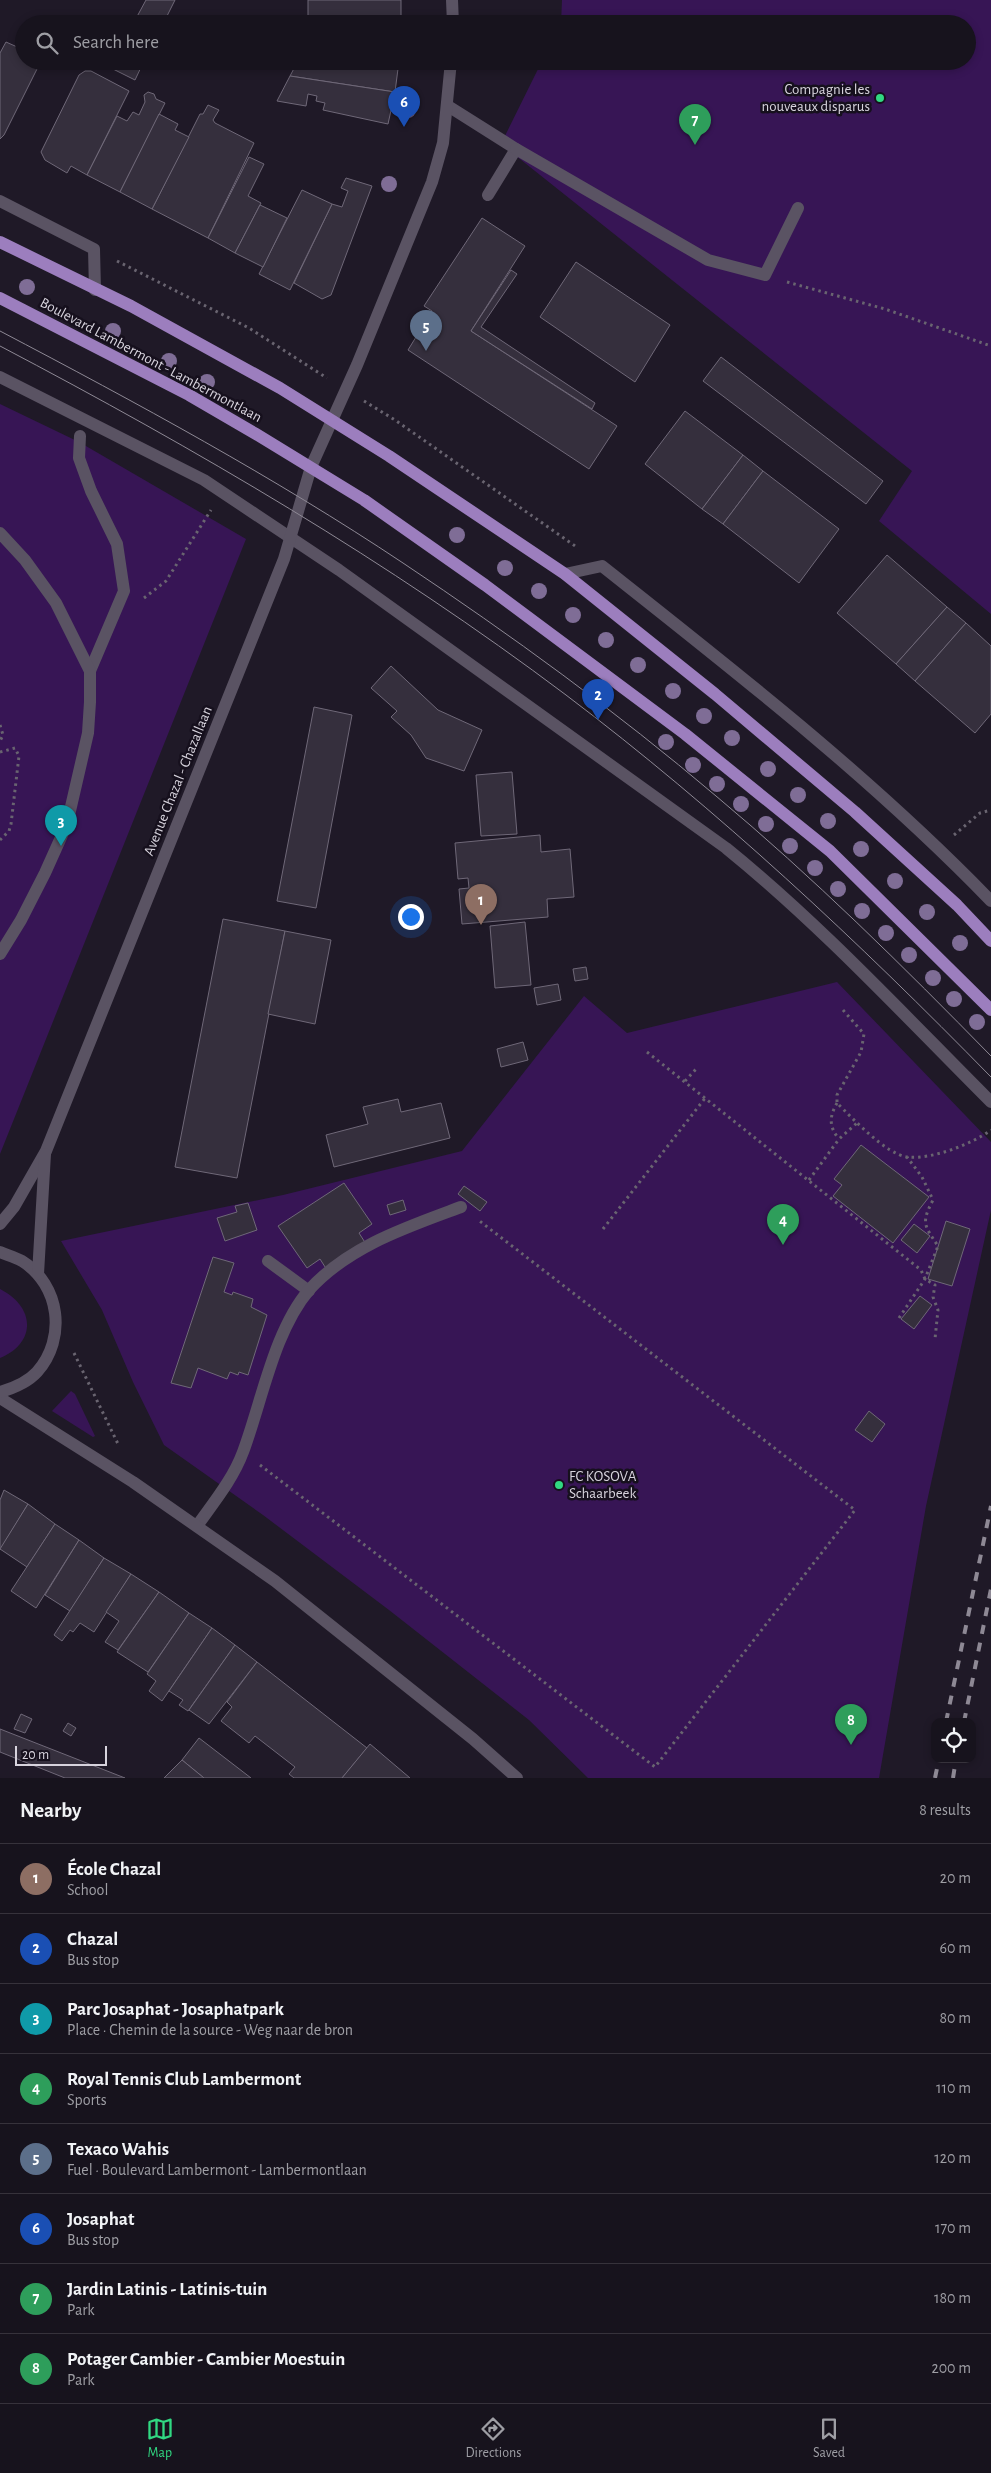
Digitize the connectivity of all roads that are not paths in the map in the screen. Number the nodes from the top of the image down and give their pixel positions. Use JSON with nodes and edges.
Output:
{"nodes":[{"id":1,"x":452,"y":0,"type":"edge"},
{"id":2,"x":453,"y":15,"type":"edge"},
{"id":3,"x":450,"y":70,"type":"edge"},
{"id":4,"x":448,"y":106,"type":"junction"},
{"id":5,"x":516,"y":149,"type":"junction"},
{"id":6,"x":488,"y":196,"type":"dead end"},
{"id":7,"x":0,"y":200,"type":"edge"},
{"id":8,"x":798,"y":208,"type":"dead end"},
{"id":9,"x":0,"y":242,"type":"edge"},
{"id":10,"x":94,"y":290,"type":"junction"},
{"id":11,"x":0,"y":298,"type":"edge"},
{"id":12,"x":0,"y":377,"type":"edge"},
{"id":13,"x":332,"y":421,"type":"junction"},
{"id":14,"x":80,"y":436,"type":"dead end"},
{"id":15,"x":311,"y":467,"type":"junction"},
{"id":16,"x":0,"y":533,"type":"edge"},
{"id":17,"x":290,"y":538,"type":"junction"},
{"id":18,"x":565,"y":574,"type":"junction"},
{"id":19,"x":90,"y":671,"type":"junction"},
{"id":20,"x":991,"y":901,"type":"edge"},
{"id":21,"x":991,"y":941,"type":"edge"},
{"id":22,"x":0,"y":954,"type":"edge"},
{"id":23,"x":991,"y":1010,"type":"edge"},
{"id":24,"x":991,"y":1102,"type":"edge"},
{"id":25,"x":46,"y":1151,"type":"junction"},
{"id":26,"x":461,"y":1206,"type":"road end"},
{"id":27,"x":0,"y":1224,"type":"edge"},
{"id":28,"x":0,"y":1252,"type":"edge"},
{"id":29,"x":268,"y":1261,"type":"dead end"},
{"id":30,"x":38,"y":1274,"type":"junction"},
{"id":31,"x":309,"y":1291,"type":"junction"},
{"id":32,"x":0,"y":1392,"type":"edge"},
{"id":33,"x":0,"y":1398,"type":"edge"},
{"id":34,"x":197,"y":1526,"type":"junction"},
{"id":35,"x":506,"y":1768,"type":"junction"},
{"id":36,"x":496,"y":1778,"type":"edge"},
{"id":37,"x":517,"y":1778,"type":"edge"}],
"edges":[{"from":1,"to":2,"type":"street"},
{"from":3,"to":4,"type":"street","name":"Avenue Chazal - Chazallaan"},
{"from":4,"to":5,"type":"street"},
{"from":4,"to":13,"type":"street","name":"Avenue Chazal - Chazallaan"},
{"from":5,"to":6,"type":"street"},
{"from":5,"to":8,"type":"street"},
{"from":7,"to":10,"type":"street"},
{"from":9,"to":10,"type":"main road"},
{"from":10,"to":13,"type":"main road"},
{"from":11,"to":15,"type":"main road","name":"Boulevard Lambermont - Lambermontlaan"},
{"from":12,"to":17,"type":"street"},
{"from":13,"to":15,"type":"street","name":"Avenue Chazal - Chazallaan"},
{"from":13,"to":18,"type":"main road"},
{"from":14,"to":19,"type":"street"},
{"from":15,"to":17,"type":"street","name":"Avenue Chazal - Chazallaan"},
{"from":15,"to":23,"type":"main road","name":"Boulevard Lambermont - Lambermontlaan"},
{"from":16,"to":19,"type":"street"},
{"from":17,"to":24,"type":"street"},
{"from":17,"to":25,"type":"street","name":"Avenue Chazal - Chazallaan"},
{"from":18,"to":20,"type":"street"},
{"from":18,"to":21,"type":"main road"},
{"from":19,"to":22,"type":"street"},
{"from":25,"to":27,"type":"street","name":"Avenue Chazal - Chazallaan"},
{"from":25,"to":30,"type":"street","name":"Avenue Chazal - Chazallaan"},
{"from":26,"to":31,"type":"street"},
{"from":28,"to":30,"type":"street"},
{"from":29,"to":31,"type":"street"},
{"from":30,"to":32,"type":"street"},
{"from":31,"to":34,"type":"street"},
{"from":33,"to":34,"type":"street"},
{"from":34,"to":35,"type":"street"},
{"from":35,"to":36,"type":"street"},
{"from":35,"to":37,"type":"street"}]}
